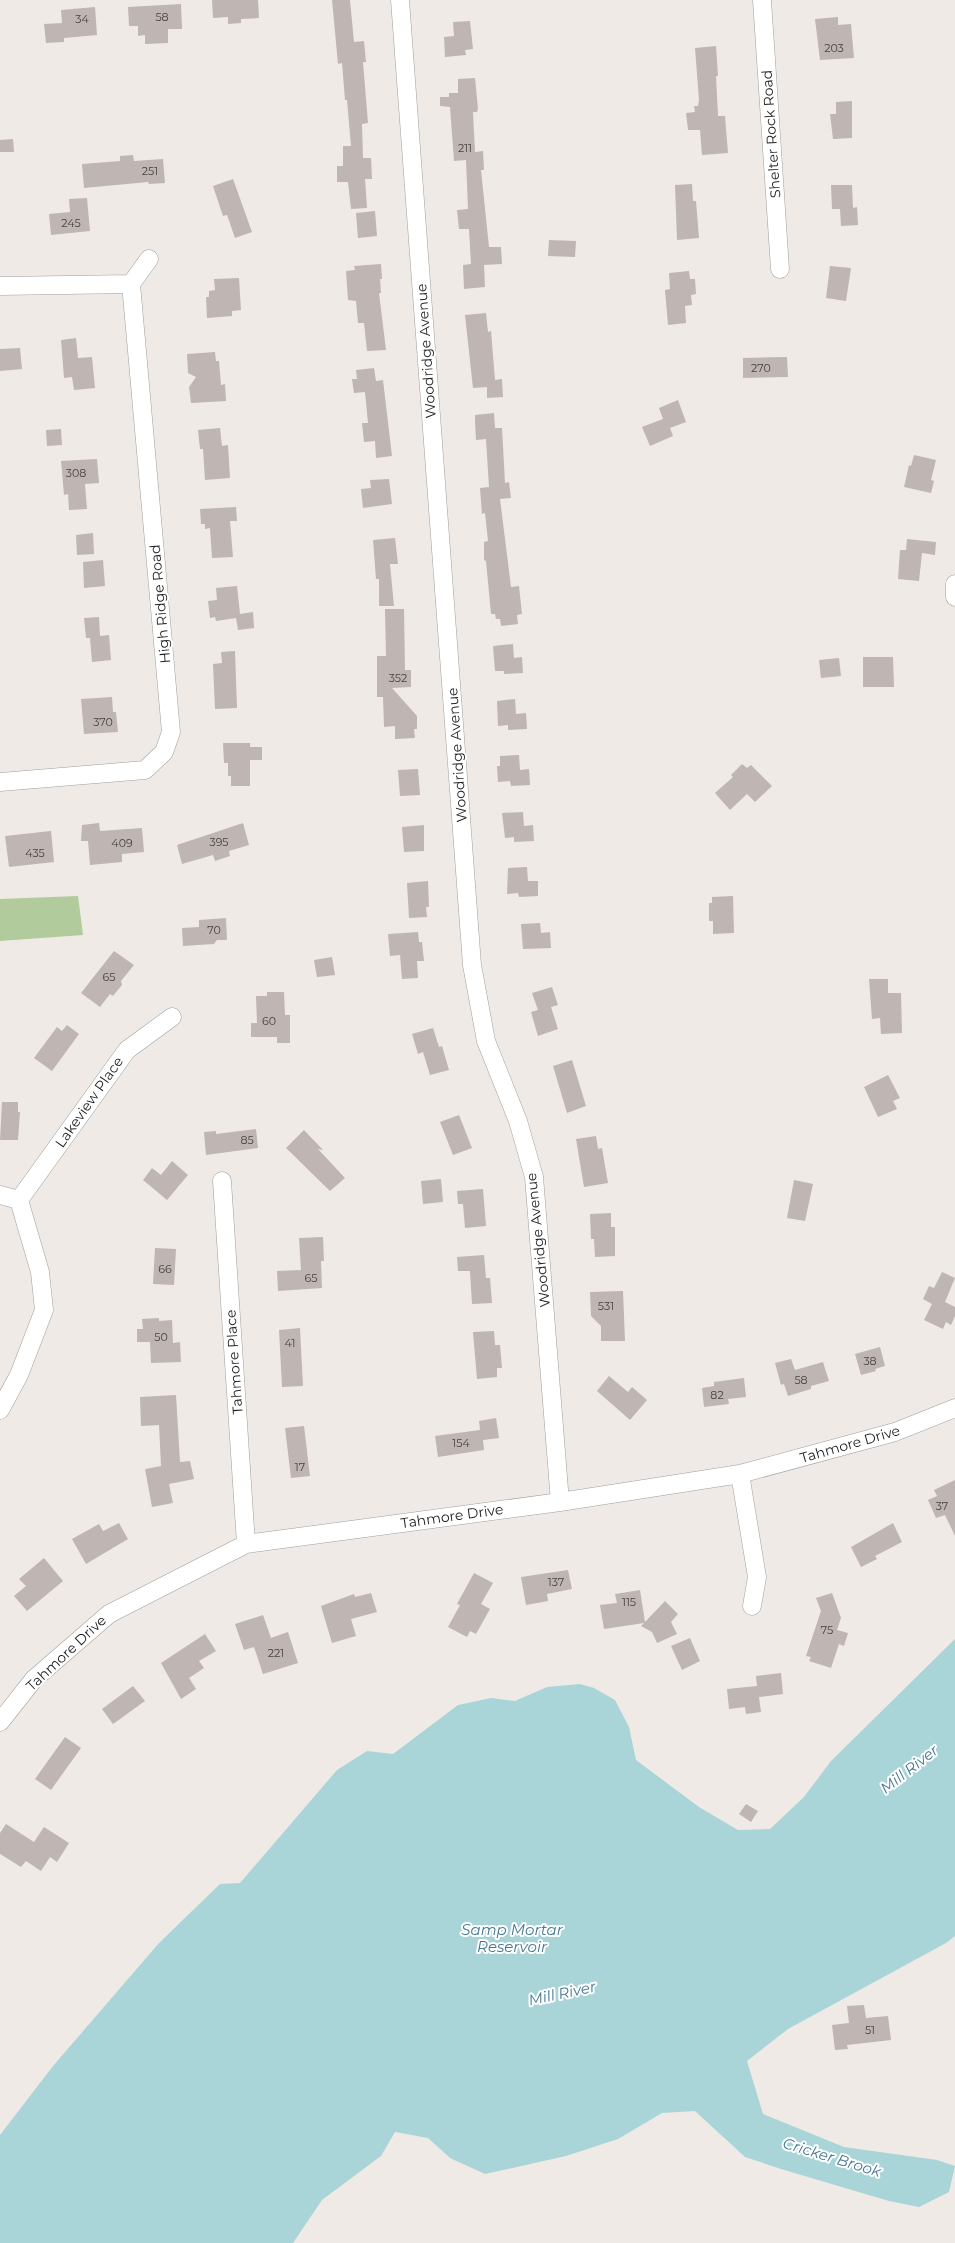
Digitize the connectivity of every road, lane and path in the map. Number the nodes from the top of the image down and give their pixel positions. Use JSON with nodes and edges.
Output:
{"nodes":[{"id":1,"x":400,"y":0,"type":"edge"},
{"id":2,"x":762,"y":0,"type":"edge"},
{"id":3,"x":149,"y":259,"type":"dead end"},
{"id":4,"x":780,"y":269,"type":"dead end"},
{"id":5,"x":131,"y":284,"type":"junction"},
{"id":6,"x":0,"y":286,"type":"edge"},
{"id":7,"x":955,"y":584,"type":"edge"},
{"id":8,"x":955,"y":597,"type":"edge"},
{"id":9,"x":0,"y":782,"type":"edge"},
{"id":10,"x":172,"y":1017,"type":"dead end"},
{"id":11,"x":222,"y":1181,"type":"dead end"},
{"id":12,"x":0,"y":1195,"type":"edge"},
{"id":13,"x":19,"y":1200,"type":"junction"},
{"id":14,"x":955,"y":1408,"type":"edge"},
{"id":15,"x":0,"y":1410,"type":"edge"},
{"id":16,"x":740,"y":1474,"type":"junction"},
{"id":17,"x":560,"y":1502,"type":"junction"},
{"id":18,"x":246,"y":1544,"type":"junction"},
{"id":19,"x":752,"y":1606,"type":"dead end"},
{"id":20,"x":0,"y":1722,"type":"edge"}],
"edges":[{"from":1,"to":17,"type":"street","name":"Woodridge Avenue"},
{"from":2,"to":4,"type":"street","name":"Shelter Rock Road"},
{"from":3,"to":5,"type":"street"},
{"from":5,"to":6,"type":"street"},
{"from":5,"to":9,"type":"street","name":"High Ridge Road"},
{"from":7,"to":8,"type":"street"},
{"from":10,"to":13,"type":"street","name":"Lakeview Place"},
{"from":11,"to":18,"type":"street","name":"Tahmore Place"},
{"from":12,"to":13,"type":"street"},
{"from":13,"to":15,"type":"street"},
{"from":14,"to":16,"type":"street","name":"Tahmore Drive"},
{"from":16,"to":17,"type":"street","name":"Tahmore Drive"},
{"from":16,"to":19,"type":"street"},
{"from":17,"to":18,"type":"street","name":"Tahmore Drive"},
{"from":18,"to":20,"type":"street","name":"Tahmore Drive"}]}
